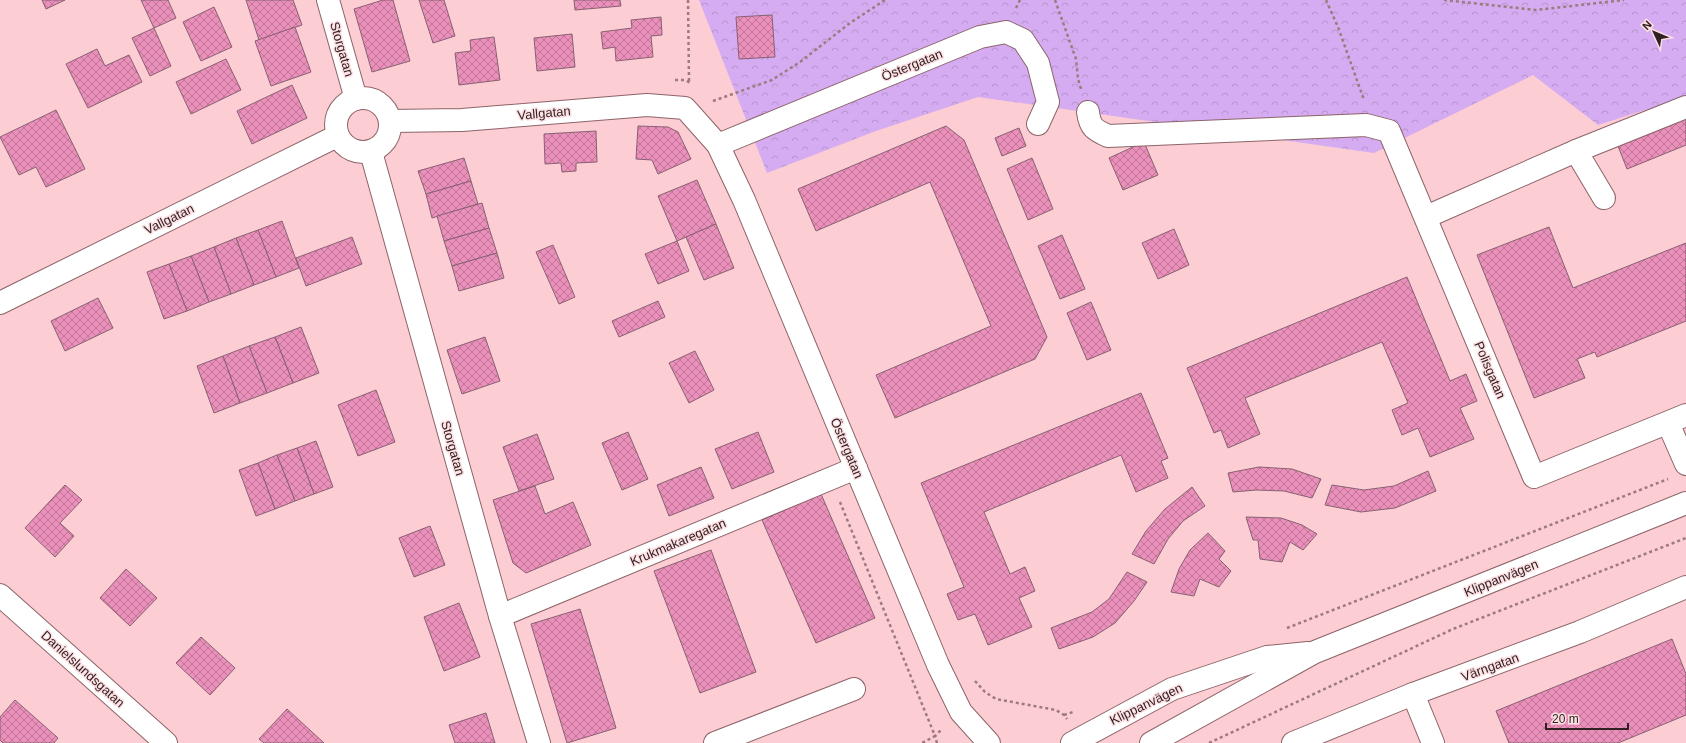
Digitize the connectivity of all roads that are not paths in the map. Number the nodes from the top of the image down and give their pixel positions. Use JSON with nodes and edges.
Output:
{"nodes":[{"id":1,"x":328,"y":0,"type":"edge"},
{"id":2,"x":356,"y":99,"type":"junction"},
{"id":3,"x":1686,"y":107,"type":"edge"},
{"id":4,"x":1088,"y":112,"type":"road end"},
{"id":5,"x":694,"y":116,"type":"joint"},
{"id":6,"x":390,"y":121,"type":"junction"},
{"id":7,"x":1038,"y":124,"type":"dead end"},
{"id":8,"x":337,"y":136,"type":"junction"},
{"id":9,"x":718,"y":144,"type":"junction"},
{"id":10,"x":1576,"y":151,"type":"junction"},
{"id":11,"x":371,"y":152,"type":"junction"},
{"id":12,"x":1604,"y":198,"type":"dead end"},
{"id":13,"x":1426,"y":217,"type":"junction"},
{"id":14,"x":0,"y":303,"type":"edge"},
{"id":15,"x":1677,"y":419,"type":"edge"},
{"id":16,"x":856,"y":468,"type":"junction"},
{"id":17,"x":1679,"y":471,"type":"edge"},
{"id":18,"x":1686,"y":503,"type":"edge"},
{"id":19,"x":1686,"y":587,"type":"edge"},
{"id":20,"x":0,"y":596,"type":"edge"},
{"id":21,"x":500,"y":616,"type":"junction"},
{"id":22,"x":1316,"y":652,"type":"junction"},
{"id":23,"x":854,"y":689,"type":"dead end"},
{"id":24,"x":1413,"y":694,"type":"junction"},
{"id":25,"x":1077,"y":740,"type":"edge"},
{"id":26,"x":166,"y":743,"type":"edge"},
{"id":27,"x":539,"y":743,"type":"edge"},
{"id":28,"x":715,"y":743,"type":"edge"},
{"id":29,"x":988,"y":743,"type":"edge"},
{"id":30,"x":1151,"y":743,"type":"edge"},
{"id":31,"x":1293,"y":743,"type":"edge"},
{"id":32,"x":1433,"y":743,"type":"edge"}],
"edges":[{"from":1,"to":2,"type":"street","name":"Storgatan"},
{"from":2,"to":6,"type":"street"},
{"from":2,"to":8,"type":"street"},
{"from":3,"to":10,"type":"street"},
{"from":4,"to":13,"type":"street","name":"Polisgatan"},
{"from":5,"to":6,"type":"street","name":"Vallgatan"},
{"from":5,"to":9,"type":"street","name":"Östergatan"},
{"from":6,"to":11,"type":"street"},
{"from":7,"to":9,"type":"street","name":"Östergatan"},
{"from":8,"to":11,"type":"street"},
{"from":8,"to":14,"type":"street","name":"Vallgatan"},
{"from":9,"to":16,"type":"street","name":"Östergatan"},
{"from":10,"to":12,"type":"street"},
{"from":10,"to":13,"type":"street"},
{"from":11,"to":21,"type":"street","name":"Storgatan"},
{"from":13,"to":15,"type":"street","name":"Polisgatan"},
{"from":15,"to":17,"type":"street"},
{"from":16,"to":21,"type":"street","name":"Krukmakaregatan"},
{"from":16,"to":29,"type":"street","name":"Östergatan"},
{"from":18,"to":22,"type":"street","name":"Klippanvägen"},
{"from":19,"to":24,"type":"street","name":"Värngatan"},
{"from":20,"to":26,"type":"street","name":"Danielslundsgatan"},
{"from":21,"to":27,"type":"street","name":"Storgatan"},
{"from":22,"to":25,"type":"street","name":"Klippanvägen"},
{"from":22,"to":30,"type":"street","name":"Klippanvägen"},
{"from":23,"to":28,"type":"street"},
{"from":24,"to":31,"type":"street","name":"Värngatan"},
{"from":24,"to":32,"type":"street"}]}
